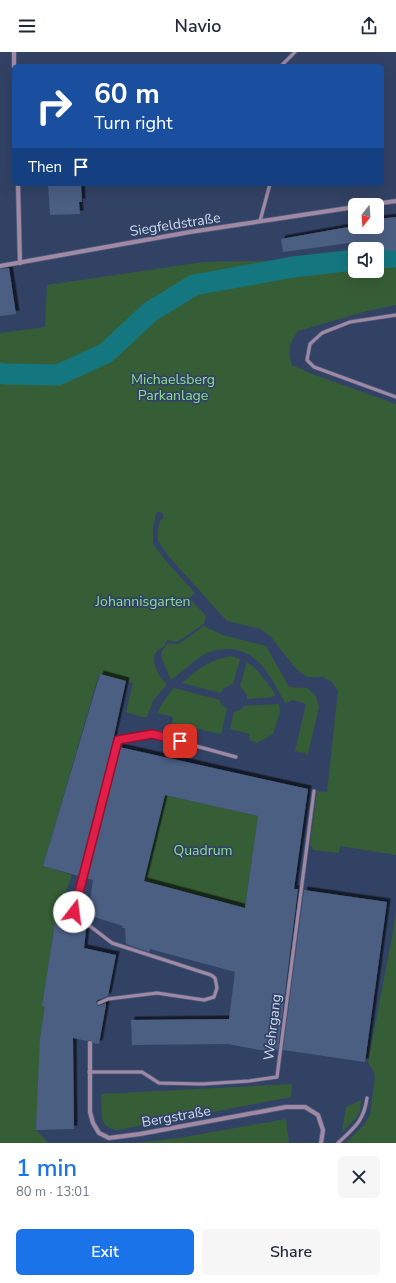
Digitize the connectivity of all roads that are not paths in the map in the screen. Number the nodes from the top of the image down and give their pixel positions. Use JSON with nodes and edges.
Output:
{"nodes":[{"id":1,"x":14,"y":52,"type":"edge"},
{"id":2,"x":295,"y":52,"type":"edge"},
{"id":3,"x":14,"y":64,"type":"edge"},
{"id":4,"x":283,"y":64,"type":"edge"},
{"id":5,"x":18,"y":186,"type":"edge"},
{"id":6,"x":269,"y":186,"type":"edge"},
{"id":7,"x":396,"y":201,"type":"edge"},
{"id":8,"x":384,"y":203,"type":"edge"},
{"id":9,"x":348,"y":208,"type":"edge"},
{"id":10,"x":260,"y":222,"type":"junction"},
{"id":11,"x":20,"y":263,"type":"junction"},
{"id":12,"x":0,"y":266,"type":"edge"},
{"id":13,"x":396,"y":315,"type":"edge"},
{"id":14,"x":396,"y":397,"type":"edge"},
{"id":15,"x":236,"y":757,"type":"dead end"},
{"id":16,"x":314,"y":791,"type":"dead end"},
{"id":17,"x":100,"y":1003,"type":"dead end"},
{"id":18,"x":90,"y":1043,"type":"dead end"},
{"id":19,"x":89,"y":1072,"type":"junction"},
{"id":20,"x":367,"y":1098,"type":"dead end"},
{"id":21,"x":321,"y":1143,"type":"edge"},
{"id":22,"x":338,"y":1143,"type":"edge"}],
"edges":[{"from":1,"to":3,"type":"street"},
{"from":2,"to":4,"type":"lane"},
{"from":5,"to":11,"type":"street"},
{"from":6,"to":10,"type":"lane"},
{"from":7,"to":8,"type":"street"},
{"from":9,"to":10,"type":"street","name":"Siegfeldstraße"},
{"from":10,"to":11,"type":"street","name":"Siegfeldstraße"},
{"from":11,"to":12,"type":"street","name":"Siegfeldstraße"},
{"from":13,"to":14,"type":"lane"},
{"from":15,"to":17,"type":"lane"},
{"from":16,"to":19,"type":"lane","name":"Wehrgang"},
{"from":18,"to":19,"type":"street","name":"Bergstraße"},
{"from":19,"to":21,"type":"street","name":"Bergstraße"},
{"from":20,"to":22,"type":"lane"}]}
